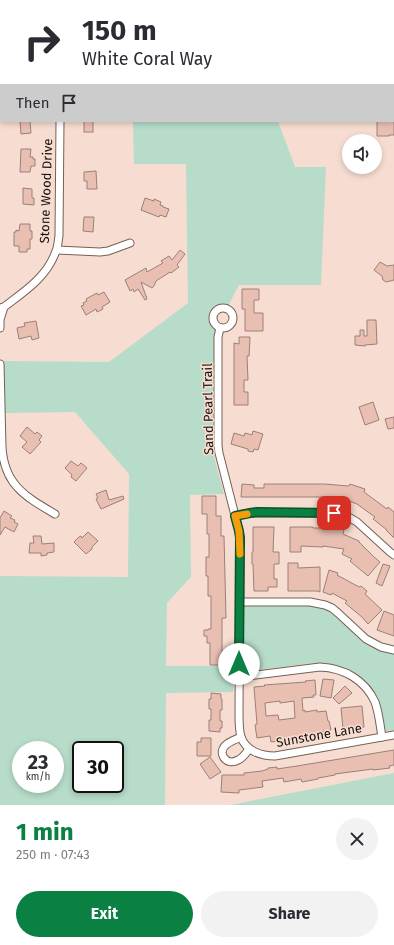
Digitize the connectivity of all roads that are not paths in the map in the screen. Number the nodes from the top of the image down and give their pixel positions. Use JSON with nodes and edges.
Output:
{"nodes":[{"id":1,"x":60,"y":122,"type":"edge"},
{"id":2,"x":130,"y":243,"type":"dead end"},
{"id":3,"x":57,"y":250,"type":"junction"},
{"id":4,"x":2,"y":308,"type":"edge"},
{"id":5,"x":0,"y":328,"type":"edge"},
{"id":6,"x":220,"y":328,"type":"dead end"},
{"id":7,"x":0,"y":364,"type":"edge"},
{"id":8,"x":55,"y":514,"type":"dead end"},
{"id":9,"x":235,"y":516,"type":"junction"},
{"id":10,"x":394,"y":554,"type":"edge"},
{"id":11,"x":240,"y":602,"type":"junction"},
{"id":12,"x":394,"y":650,"type":"edge"},
{"id":13,"x":240,"y":677,"type":"junction"},
{"id":14,"x":394,"y":735,"type":"edge"},
{"id":15,"x":241,"y":737,"type":"junction"},
{"id":16,"x":382,"y":737,"type":"junction"},
{"id":17,"x":249,"y":749,"type":"junction"}],
"edges":[{"from":1,"to":3,"type":"street","name":"Stone Wood Drive"},
{"from":2,"to":3,"type":"street"},
{"from":3,"to":4,"type":"street","name":"Stone Wood Drive"},
{"from":4,"to":5,"type":"street"},
{"from":6,"to":9,"type":"street","name":"Sand Pearl Trail"},
{"from":7,"to":8,"type":"street"},
{"from":9,"to":10,"type":"street"},
{"from":9,"to":11,"type":"street","name":"Sand Pearl Trail"},
{"from":11,"to":12,"type":"street"},
{"from":11,"to":13,"type":"street","name":"Sand Pearl Trail"},
{"from":13,"to":15,"type":"street","name":"Sand Pearl Trail"},
{"from":13,"to":16,"type":"street"},
{"from":14,"to":16,"type":"street","name":"Sunstone Lane"},
{"from":15,"to":17,"type":"street","name":"Sand Pearl Trail"},
{"from":15,"to":17,"type":"street"},
{"from":16,"to":17,"type":"street","name":"Sunstone Lane"}]}
